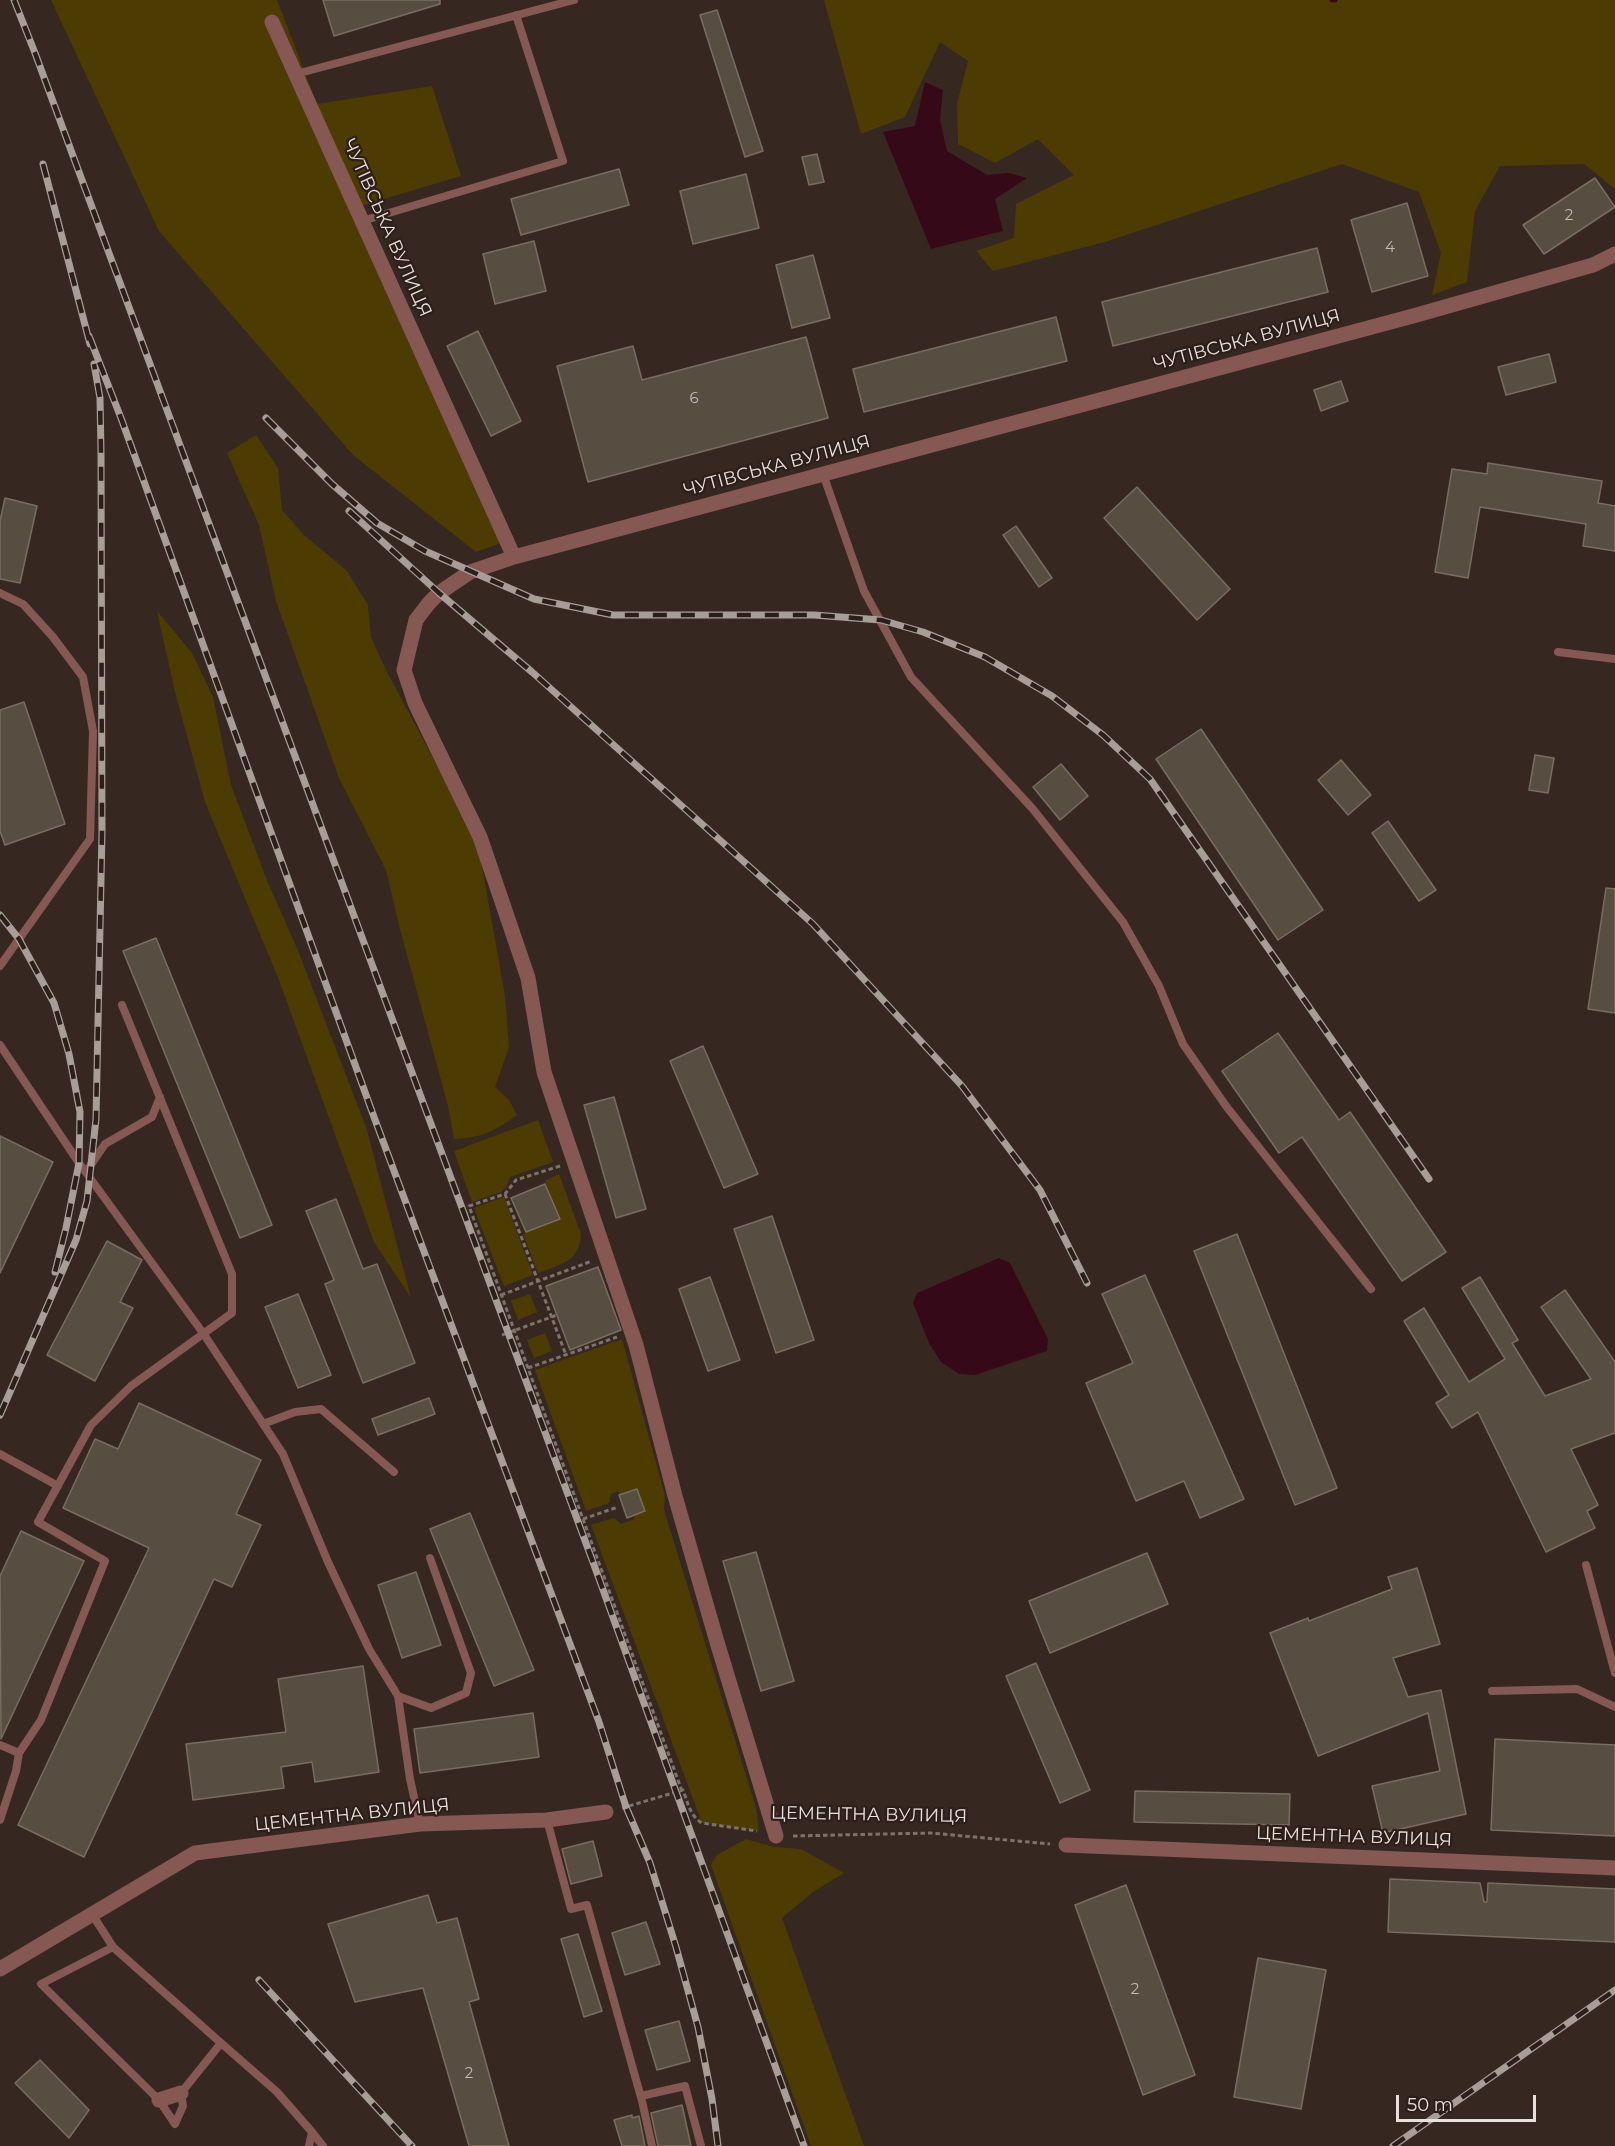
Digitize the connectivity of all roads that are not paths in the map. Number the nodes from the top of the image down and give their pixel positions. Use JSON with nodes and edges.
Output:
{"nodes":[{"id":1,"x":574,"y":0,"type":"edge"},
{"id":2,"x":516,"y":15,"type":"junction"},
{"id":3,"x":273,"y":22,"type":"dead end"},
{"id":4,"x":296,"y":74,"type":"junction"},
{"id":5,"x":362,"y":221,"type":"junction"},
{"id":6,"x":1615,"y":254,"type":"edge"},
{"id":7,"x":823,"y":474,"type":"junction"},
{"id":8,"x":514,"y":557,"type":"junction"},
{"id":9,"x":0,"y":593,"type":"edge"},
{"id":10,"x":1558,"y":652,"type":"dead end"},
{"id":11,"x":1615,"y":659,"type":"edge"},
{"id":12,"x":0,"y":966,"type":"edge"},
{"id":13,"x":122,"y":1005,"type":"dead end"},
{"id":14,"x":0,"y":1045,"type":"edge"},
{"id":15,"x":160,"y":1097,"type":"junction"},
{"id":16,"x":86,"y":1172,"type":"junction"},
{"id":17,"x":1371,"y":1288,"type":"dead end"},
{"id":18,"x":203,"y":1333,"type":"junction"},
{"id":19,"x":263,"y":1424,"type":"junction"},
{"id":20,"x":0,"y":1454,"type":"edge"},
{"id":21,"x":394,"y":1472,"type":"dead end"},
{"id":22,"x":58,"y":1486,"type":"junction"},
{"id":23,"x":429,"y":1558,"type":"dead end"},
{"id":24,"x":1586,"y":1565,"type":"dead end"},
{"id":25,"x":1615,"y":1672,"type":"edge"},
{"id":26,"x":1492,"y":1691,"type":"dead end"},
{"id":27,"x":398,"y":1696,"type":"junction"},
{"id":28,"x":1615,"y":1707,"type":"edge"},
{"id":29,"x":0,"y":1745,"type":"edge"},
{"id":30,"x":19,"y":1754,"type":"junction"},
{"id":31,"x":606,"y":1812,"type":"road end"},
{"id":32,"x":0,"y":1820,"type":"edge"},
{"id":33,"x":547,"y":1820,"type":"junction"},
{"id":34,"x":420,"y":1824,"type":"junction"},
{"id":35,"x":776,"y":1836,"type":"road end"},
{"id":36,"x":1066,"y":1845,"type":"road end"},
{"id":37,"x":1615,"y":1868,"type":"edge"},
{"id":38,"x":92,"y":1914,"type":"junction"},
{"id":39,"x":113,"y":1947,"type":"junction"},
{"id":40,"x":0,"y":1969,"type":"edge"},
{"id":41,"x":221,"y":2043,"type":"junction"},
{"id":42,"x":181,"y":2093,"type":"junction"},
{"id":43,"x":641,"y":2096,"type":"junction"},
{"id":44,"x":159,"y":2100,"type":"junction"},
{"id":45,"x":312,"y":2132,"type":"junction"},
{"id":46,"x":309,"y":2146,"type":"edge"},
{"id":47,"x":323,"y":2146,"type":"edge"},
{"id":48,"x":651,"y":2146,"type":"edge"},
{"id":49,"x":701,"y":2146,"type":"edge"}],
"edges":[{"from":1,"to":2,"type":"lane"},
{"from":2,"to":4,"type":"lane"},
{"from":2,"to":5,"type":"lane"},
{"from":3,"to":4,"type":"street","name":"ЧУТІВСЬКА ВУЛИЦЯ"},
{"from":4,"to":5,"type":"street","name":"ЧУТІВСЬКА ВУЛИЦЯ"},
{"from":5,"to":8,"type":"street","name":"ЧУТІВСЬКА ВУЛИЦЯ"},
{"from":6,"to":7,"type":"street","name":"ЧУТІВСЬКА ВУЛИЦЯ"},
{"from":7,"to":8,"type":"street","name":"ЧУТІВСЬКА ВУЛИЦЯ"},
{"from":7,"to":17,"type":"lane"},
{"from":8,"to":35,"type":"street"},
{"from":9,"to":12,"type":"lane"},
{"from":10,"to":11,"type":"lane"},
{"from":13,"to":15,"type":"lane"},
{"from":14,"to":16,"type":"lane"},
{"from":15,"to":16,"type":"lane"},
{"from":15,"to":18,"type":"lane"},
{"from":16,"to":18,"type":"lane"},
{"from":18,"to":19,"type":"lane"},
{"from":18,"to":22,"type":"lane"},
{"from":19,"to":21,"type":"lane"},
{"from":19,"to":27,"type":"lane"},
{"from":20,"to":22,"type":"lane"},
{"from":22,"to":30,"type":"lane"},
{"from":23,"to":27,"type":"lane"},
{"from":24,"to":25,"type":"lane"},
{"from":26,"to":28,"type":"lane"},
{"from":27,"to":34,"type":"lane"},
{"from":29,"to":30,"type":"lane"},
{"from":30,"to":32,"type":"lane"},
{"from":31,"to":33,"type":"street","name":"ЦЕМЕНТНА ВУЛИЦЯ"},
{"from":33,"to":34,"type":"street","name":"ЦЕМЕНТНА ВУЛИЦЯ"},
{"from":33,"to":43,"type":"lane"},
{"from":34,"to":38,"type":"street","name":"ЦЕМЕНТНА ВУЛИЦЯ"},
{"from":36,"to":37,"type":"street","name":"ЦЕМЕНТНА ВУЛИЦЯ"},
{"from":38,"to":39,"type":"lane"},
{"from":38,"to":40,"type":"street","name":"ЦЕМЕНТНА ВУЛИЦЯ"},
{"from":39,"to":41,"type":"lane"},
{"from":39,"to":44,"type":"lane"},
{"from":41,"to":42,"type":"lane"},
{"from":41,"to":45,"type":"lane"},
{"from":42,"to":44,"type":"street"},
{"from":42,"to":44,"type":"lane"},
{"from":43,"to":48,"type":"lane"},
{"from":43,"to":49,"type":"lane"},
{"from":45,"to":46,"type":"lane"},
{"from":45,"to":47,"type":"lane"}]}
